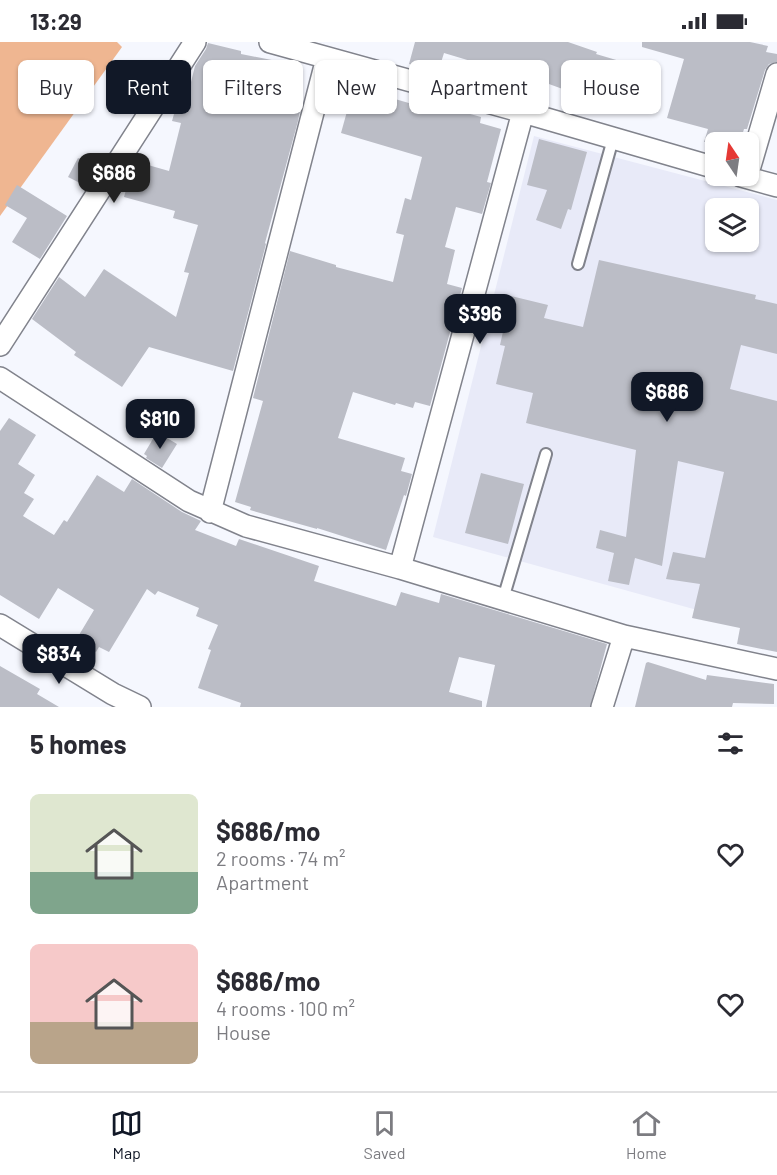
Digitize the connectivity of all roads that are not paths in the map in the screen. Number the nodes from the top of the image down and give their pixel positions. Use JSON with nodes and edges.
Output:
{"nodes":[{"id":1,"x":195,"y":42,"type":"edge"},
{"id":2,"x":270,"y":42,"type":"edge"},
{"id":3,"x":327,"y":58,"type":"junction"},
{"id":4,"x":777,"y":74,"type":"edge"},
{"id":5,"x":409,"y":81,"type":"edge"},
{"id":6,"x":522,"y":114,"type":"edge"},
{"id":7,"x":530,"y":114,"type":"edge"},
{"id":8,"x":759,"y":133,"type":"edge"},
{"id":9,"x":614,"y":139,"type":"junction"},
{"id":10,"x":705,"y":165,"type":"edge"},
{"id":11,"x":759,"y":180,"type":"edge"},
{"id":12,"x":777,"y":186,"type":"edge"},
{"id":13,"x":578,"y":264,"type":"dead end"},
{"id":14,"x":0,"y":345,"type":"edge"},
{"id":15,"x":0,"y":378,"type":"edge"},
{"id":16,"x":546,"y":454,"type":"dead end"},
{"id":17,"x":210,"y":512,"type":"junction"},
{"id":18,"x":400,"y":568,"type":"junction"},
{"id":19,"x":502,"y":600,"type":"junction"},
{"id":20,"x":0,"y":625,"type":"edge"},
{"id":21,"x":624,"y":636,"type":"junction"},
{"id":22,"x":777,"y":669,"type":"edge"},
{"id":23,"x":140,"y":707,"type":"edge"},
{"id":24,"x":602,"y":707,"type":"edge"}],
"edges":[{"from":1,"to":14,"type":"street"},
{"from":2,"to":3,"type":"street"},
{"from":3,"to":5,"type":"street"},
{"from":3,"to":17,"type":"street"},
{"from":4,"to":8,"type":"street"},
{"from":6,"to":18,"type":"street"},
{"from":7,"to":9,"type":"street"},
{"from":9,"to":10,"type":"street"},
{"from":9,"to":13,"type":"lane"},
{"from":11,"to":12,"type":"street"},
{"from":15,"to":17,"type":"street"},
{"from":16,"to":19,"type":"lane"},
{"from":17,"to":18,"type":"street"},
{"from":18,"to":19,"type":"street"},
{"from":19,"to":21,"type":"street"},
{"from":20,"to":23,"type":"street"},
{"from":21,"to":22,"type":"street"},
{"from":21,"to":24,"type":"street"}]}
